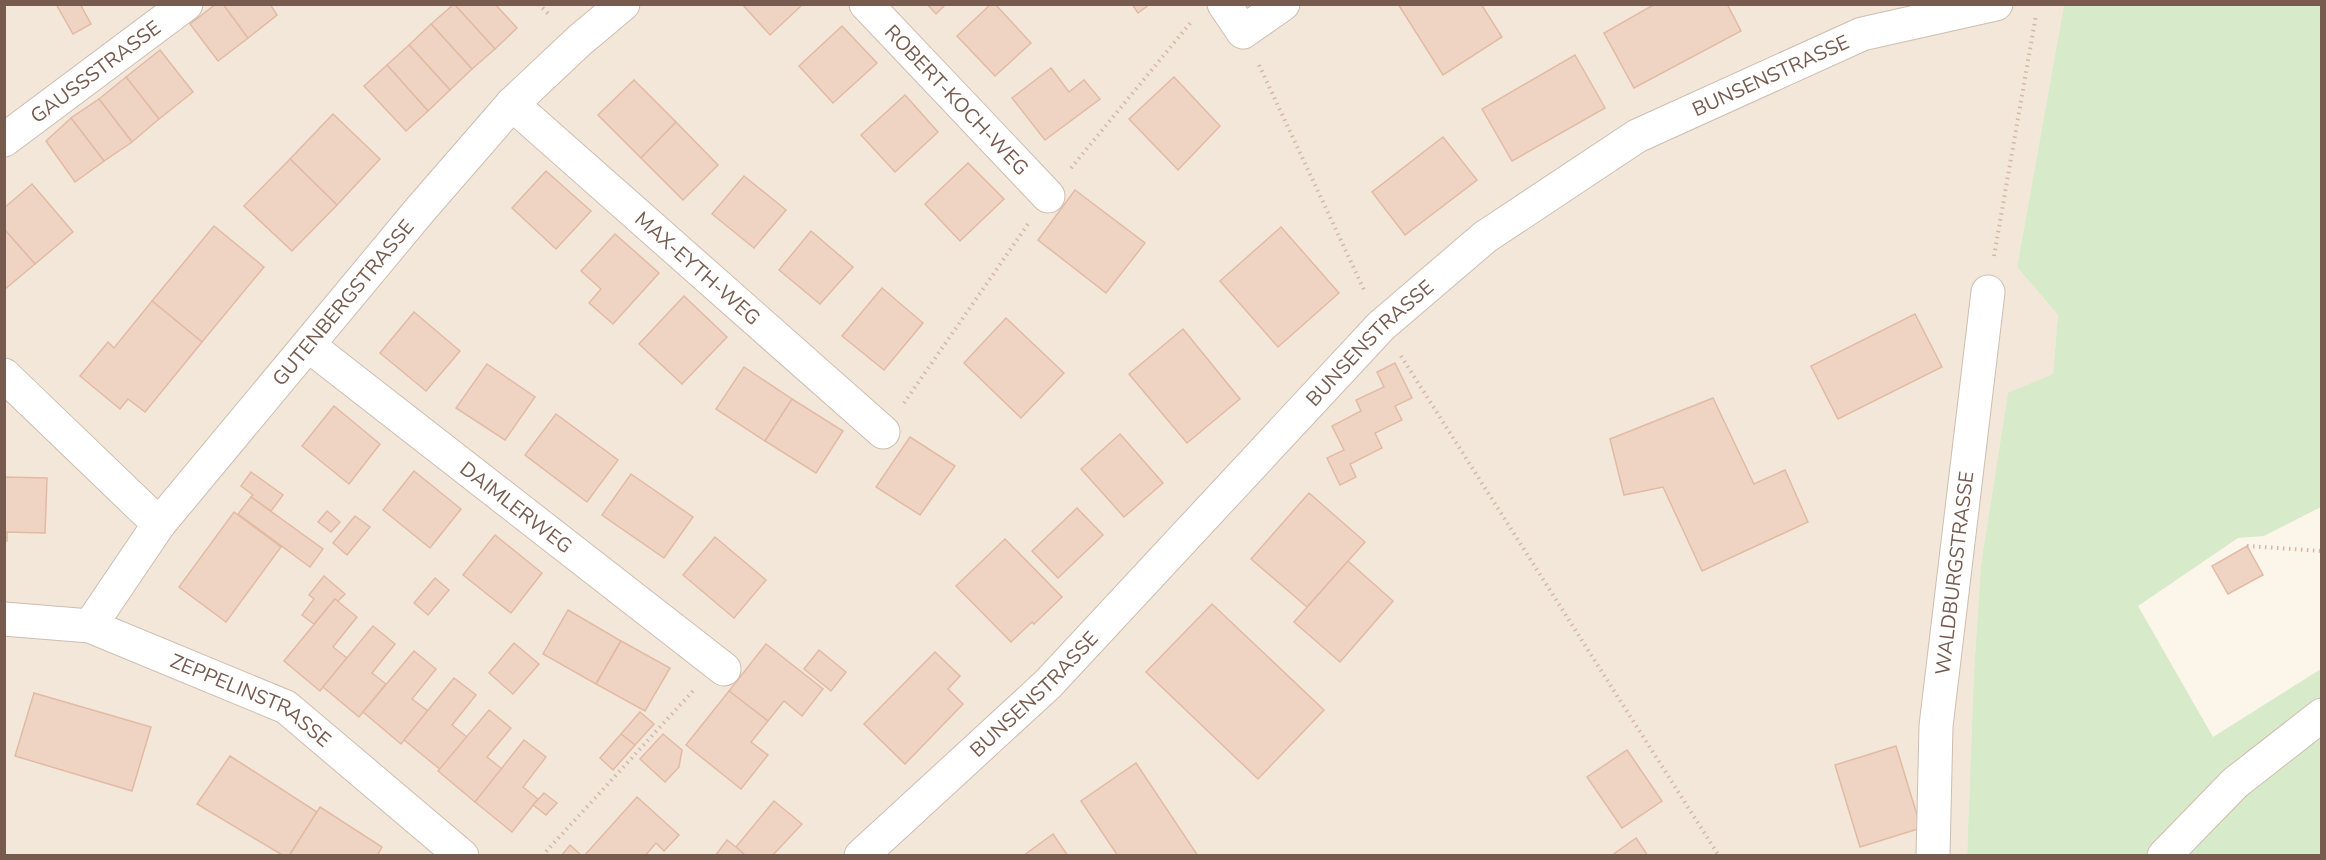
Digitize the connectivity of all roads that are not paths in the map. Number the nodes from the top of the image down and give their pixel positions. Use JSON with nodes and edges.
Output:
{"nodes":[{"id":1,"x":186,"y":4,"type":"edge"},
{"id":2,"x":623,"y":4,"type":"edge"},
{"id":3,"x":866,"y":4,"type":"edge"},
{"id":4,"x":1224,"y":4,"type":"edge"},
{"id":5,"x":1283,"y":4,"type":"edge"},
{"id":6,"x":1996,"y":4,"type":"edge"},
{"id":7,"x":512,"y":104,"type":"junction"},
{"id":8,"x":4,"y":140,"type":"edge"},
{"id":9,"x":1048,"y":196,"type":"dead end"},
{"id":10,"x":1988,"y":292,"type":"road end"},
{"id":11,"x":308,"y":345,"type":"junction"},
{"id":12,"x":4,"y":375,"type":"edge"},
{"id":13,"x":883,"y":432,"type":"dead end"},
{"id":14,"x":159,"y":524,"type":"junction"},
{"id":15,"x":4,"y":619,"type":"edge"},
{"id":16,"x":90,"y":626,"type":"junction"},
{"id":17,"x":721,"y":666,"type":"road end"},
{"id":18,"x":2322,"y":715,"type":"edge"},
{"id":19,"x":462,"y":855,"type":"edge"},
{"id":20,"x":861,"y":855,"type":"edge"},
{"id":21,"x":1933,"y":855,"type":"edge"},
{"id":22,"x":2164,"y":855,"type":"edge"}],
"edges":[{"from":1,"to":8,"type":"street","name":"GAUSSSTRASSE"},
{"from":2,"to":7,"type":"street","name":"GUTENBERGSTRASSE"},
{"from":3,"to":9,"type":"street","name":"ROBERT-KOCH-WEG"},
{"from":4,"to":5,"type":"street"},
{"from":6,"to":20,"type":"street","name":"BUNSENSTRASSE"},
{"from":7,"to":11,"type":"street","name":"GUTENBERGSTRASSE"},
{"from":7,"to":13,"type":"street","name":"MAX-EYTH-WEG"},
{"from":10,"to":21,"type":"street","name":"WALDBURGSTRASSE"},
{"from":11,"to":14,"type":"street","name":"GUTENBERGSTRASSE"},
{"from":11,"to":17,"type":"street","name":"DAIMLERWEG"},
{"from":12,"to":14,"type":"street"},
{"from":14,"to":16,"type":"street","name":"GUTENBERGSTRASSE"},
{"from":15,"to":16,"type":"street","name":"ZEPPELINSTRASSE"},
{"from":16,"to":19,"type":"street","name":"ZEPPELINSTRASSE"},
{"from":18,"to":22,"type":"street"}]}
